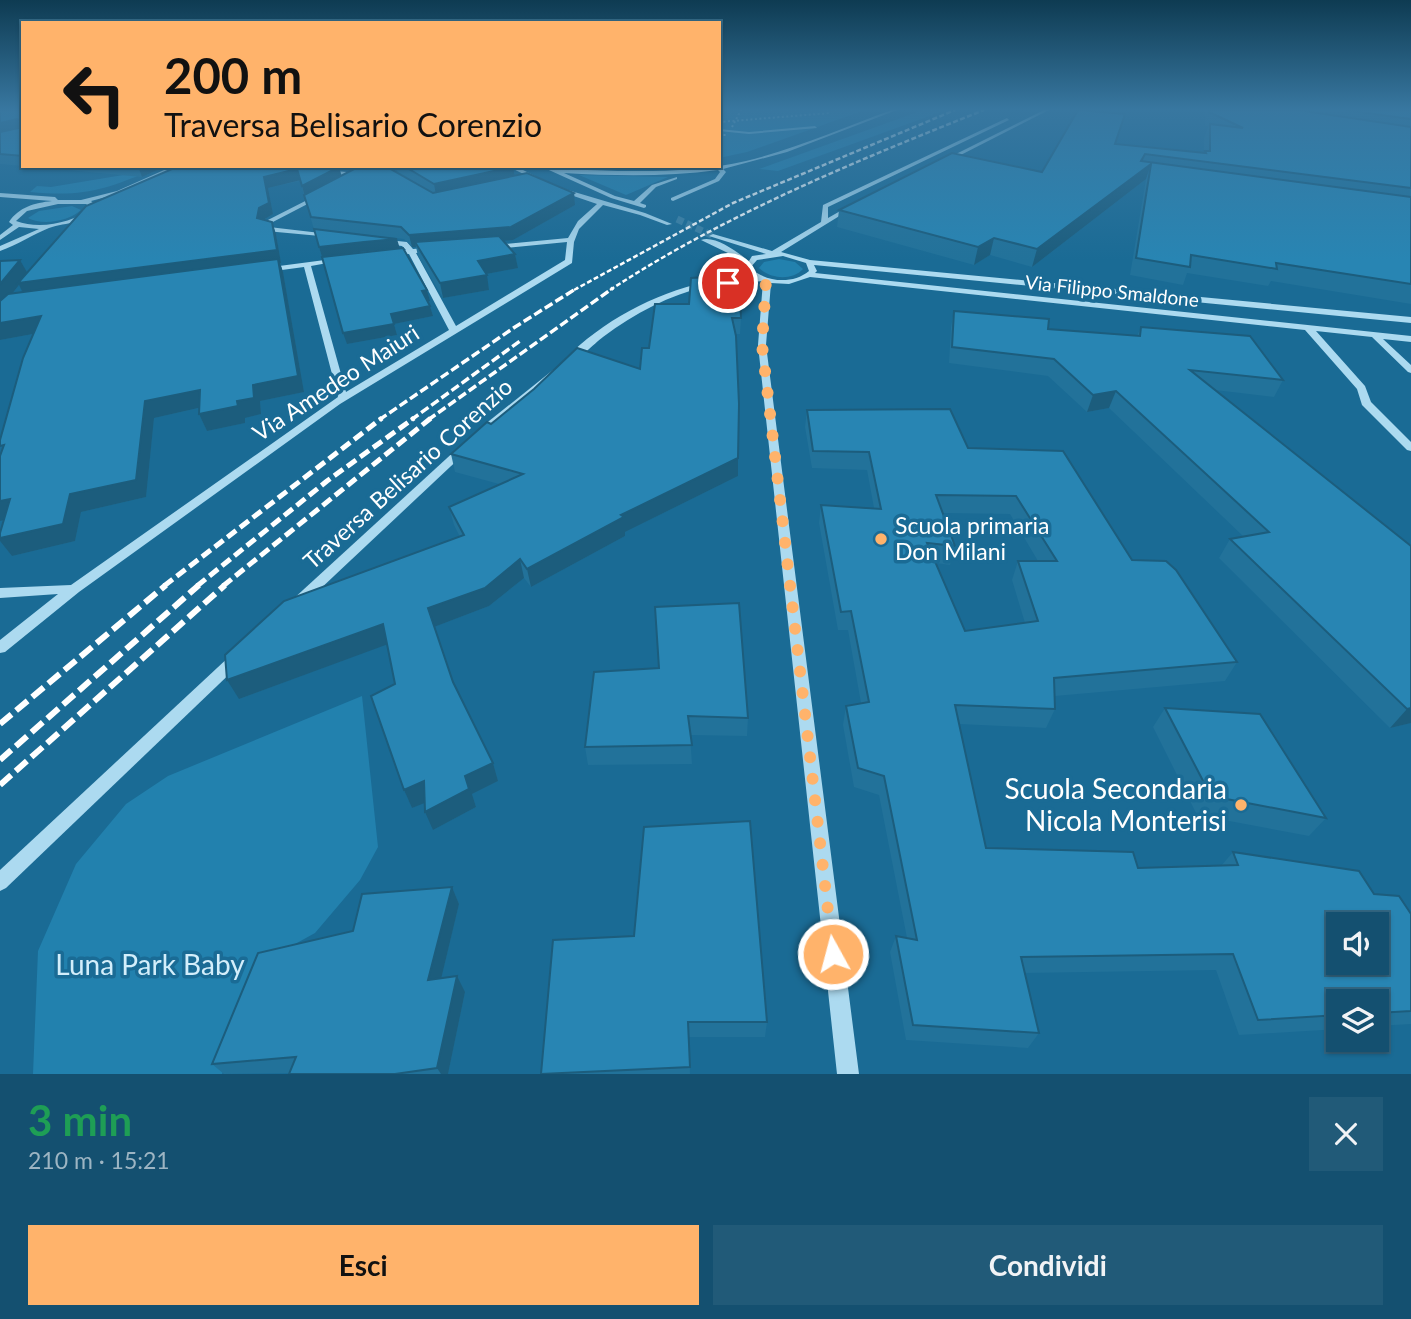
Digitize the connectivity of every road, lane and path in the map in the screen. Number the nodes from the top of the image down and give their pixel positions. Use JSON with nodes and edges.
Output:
{"nodes":[{"id":1,"x":751,"y":160,"type":"edge"},
{"id":2,"x":946,"y":160,"type":"edge"},
{"id":3,"x":917,"y":161,"type":"joint"},
{"id":4,"x":721,"y":167,"type":"edge"},
{"id":5,"x":174,"y":168,"type":"edge"},
{"id":6,"x":394,"y":168,"type":"edge"},
{"id":7,"x":514,"y":168,"type":"edge"},
{"id":8,"x":547,"y":168,"type":"edge"},
{"id":9,"x":716,"y":168,"type":"edge"},
{"id":10,"x":385,"y":170,"type":"junction"},
{"id":11,"x":186,"y":172,"type":"edge"},
{"id":12,"x":320,"y":172,"type":"edge"},
{"id":13,"x":556,"y":172,"type":"junction"},
{"id":14,"x":359,"y":175,"type":"junction"},
{"id":15,"x":394,"y":175,"type":"edge"},
{"id":16,"x":535,"y":178,"type":"junction"},
{"id":17,"x":522,"y":180,"type":"edge"},
{"id":18,"x":347,"y":181,"type":"edge"},
{"id":19,"x":545,"y":182,"type":"edge"},
{"id":20,"x":555,"y":187,"type":"edge"},
{"id":21,"x":324,"y":193,"type":"edge"},
{"id":22,"x":0,"y":195,"type":"edge"},
{"id":23,"x":9,"y":196,"type":"junction"},
{"id":24,"x":673,"y":199,"type":"dead end"},
{"id":25,"x":79,"y":201,"type":"junction"},
{"id":26,"x":67,"y":202,"type":"junction"},
{"id":27,"x":116,"y":203,"type":"edge"},
{"id":28,"x":636,"y":203,"type":"junction"},
{"id":29,"x":600,"y":205,"type":"junction"},
{"id":30,"x":855,"y":206,"type":"edge"},
{"id":31,"x":105,"y":208,"type":"edge"},
{"id":32,"x":26,"y":210,"type":"junction"},
{"id":33,"x":94,"y":211,"type":"junction"},
{"id":34,"x":85,"y":217,"type":"junction"},
{"id":35,"x":677,"y":219,"type":"tunnel mouth"},
{"id":36,"x":824,"y":221,"type":"junction"},
{"id":37,"x":669,"y":224,"type":"tunnel mouth"},
{"id":38,"x":17,"y":225,"type":"junction"},
{"id":39,"x":54,"y":225,"type":"junction"},
{"id":40,"x":76,"y":228,"type":"edge"},
{"id":41,"x":335,"y":236,"type":"edge"},
{"id":42,"x":713,"y":236,"type":"tunnel mouth"},
{"id":43,"x":0,"y":237,"type":"edge"},
{"id":44,"x":569,"y":240,"type":"junction"},
{"id":45,"x":705,"y":240,"type":"tunnel mouth"},
{"id":46,"x":377,"y":241,"type":"edge"},
{"id":47,"x":489,"y":247,"type":"edge"},
{"id":48,"x":0,"y":248,"type":"edge"},
{"id":49,"x":437,"y":249,"type":"edge"},
{"id":50,"x":412,"y":252,"type":"junction"},
{"id":51,"x":773,"y":254,"type":"junction"},
{"id":52,"x":378,"y":255,"type":"edge"},
{"id":53,"x":355,"y":258,"type":"edge"},
{"id":54,"x":809,"y":262,"type":"junction"},
{"id":55,"x":747,"y":263,"type":"junction"},
{"id":56,"x":307,"y":264,"type":"junction"},
{"id":57,"x":253,"y":272,"type":"edge"},
{"id":58,"x":810,"y":275,"type":"junction"},
{"id":59,"x":763,"y":279,"type":"junction"},
{"id":60,"x":1411,"y":320,"type":"edge"},
{"id":61,"x":1308,"y":328,"type":"junction"},
{"id":62,"x":454,"y":330,"type":"junction"},
{"id":63,"x":1375,"y":336,"type":"junction"},
{"id":64,"x":1411,"y":339,"type":"edge"},
{"id":65,"x":1411,"y":370,"type":"edge"},
{"id":66,"x":343,"y":397,"type":"junction"},
{"id":67,"x":1411,"y":448,"type":"edge"},
{"id":68,"x":74,"y":589,"type":"junction"},
{"id":69,"x":0,"y":593,"type":"edge"},
{"id":70,"x":288,"y":611,"type":"edge"},
{"id":71,"x":0,"y":648,"type":"edge"},
{"id":72,"x":247,"y":649,"type":"edge"},
{"id":73,"x":0,"y":882,"type":"edge"},
{"id":74,"x":848,"y":1074,"type":"edge"}],
"edges":[{"from":1,"to":4,"type":"street"},
{"from":2,"to":3,"type":"street"},
{"from":3,"to":36,"type":"street"},
{"from":5,"to":25,"type":"street"},
{"from":6,"to":10,"type":"street"},
{"from":7,"to":16,"type":"street"},
{"from":8,"to":13,"type":"street"},
{"from":9,"to":13,"type":"street"},
{"from":9,"to":24,"type":"street"},
{"from":9,"to":28,"type":"street"},
{"from":10,"to":14,"type":"street"},
{"from":10,"to":15,"type":"street"},
{"from":11,"to":27,"type":"street"},
{"from":12,"to":14,"type":"street"},
{"from":13,"to":28,"type":"street"},
{"from":14,"to":18,"type":"street"},
{"from":16,"to":17,"type":"street"},
{"from":16,"to":19,"type":"street"},
{"from":20,"to":29,"type":"street"},
{"from":21,"to":41,"type":"street"},
{"from":22,"to":23,"type":"street"},
{"from":23,"to":26,"type":"street"},
{"from":23,"to":32,"type":"street"},
{"from":25,"to":26,"type":"street"},
{"from":25,"to":33,"type":"street"},
{"from":26,"to":32,"type":"street"},
{"from":28,"to":35,"type":"street"},
{"from":29,"to":37,"type":"street"},
{"from":29,"to":44,"type":"street","name":"Via Amedeo Maiuri"},
{"from":30,"to":36,"type":"street"},
{"from":31,"to":33,"type":"street"},
{"from":32,"to":38,"type":"street"},
{"from":33,"to":34,"type":"street"},
{"from":34,"to":39,"type":"street"},
{"from":34,"to":40,"type":"street"},
{"from":36,"to":51,"type":"street"},
{"from":38,"to":39,"type":"street"},
{"from":38,"to":43,"type":"street"},
{"from":39,"to":48,"type":"street"},
{"from":42,"to":51,"type":"street","name":"Via Filippo Smaldone"},
{"from":44,"to":47,"type":"street"},
{"from":44,"to":62,"type":"street","name":"Via Amedeo Maiuri"},
{"from":45,"to":55,"type":"street"},
{"from":46,"to":50,"type":"street"},
{"from":49,"to":50,"type":"street"},
{"from":50,"to":52,"type":"street"},
{"from":50,"to":62,"type":"street"},
{"from":51,"to":54,"type":"street","name":"Via Filippo Smaldone"},
{"from":51,"to":55,"type":"street"},
{"from":53,"to":56,"type":"street"},
{"from":54,"to":58,"type":"street"},
{"from":54,"to":60,"type":"street","name":"Via Filippo Smaldone"},
{"from":55,"to":59,"type":"street"},
{"from":56,"to":57,"type":"street"},
{"from":56,"to":66,"type":"street"},
{"from":58,"to":59,"type":"street","name":"Via Filippo Smaldone"},
{"from":58,"to":61,"type":"street","name":"Via Filippo Smaldone"},
{"from":59,"to":70,"type":"street","name":"Traversa Belisario Corenzio"},
{"from":59,"to":74,"type":"street"},
{"from":61,"to":63,"type":"street","name":"Via Filippo Smaldone"},
{"from":61,"to":67,"type":"street"},
{"from":62,"to":66,"type":"street","name":"Via Amedeo Maiuri"},
{"from":63,"to":64,"type":"street","name":"Via Filippo Smaldone"},
{"from":63,"to":65,"type":"street"},
{"from":66,"to":68,"type":"street","name":"Via Amedeo Maiuri"},
{"from":68,"to":69,"type":"street"},
{"from":68,"to":71,"type":"street","name":"Via Amedeo Maiuri"},
{"from":72,"to":73,"type":"street"}]}
